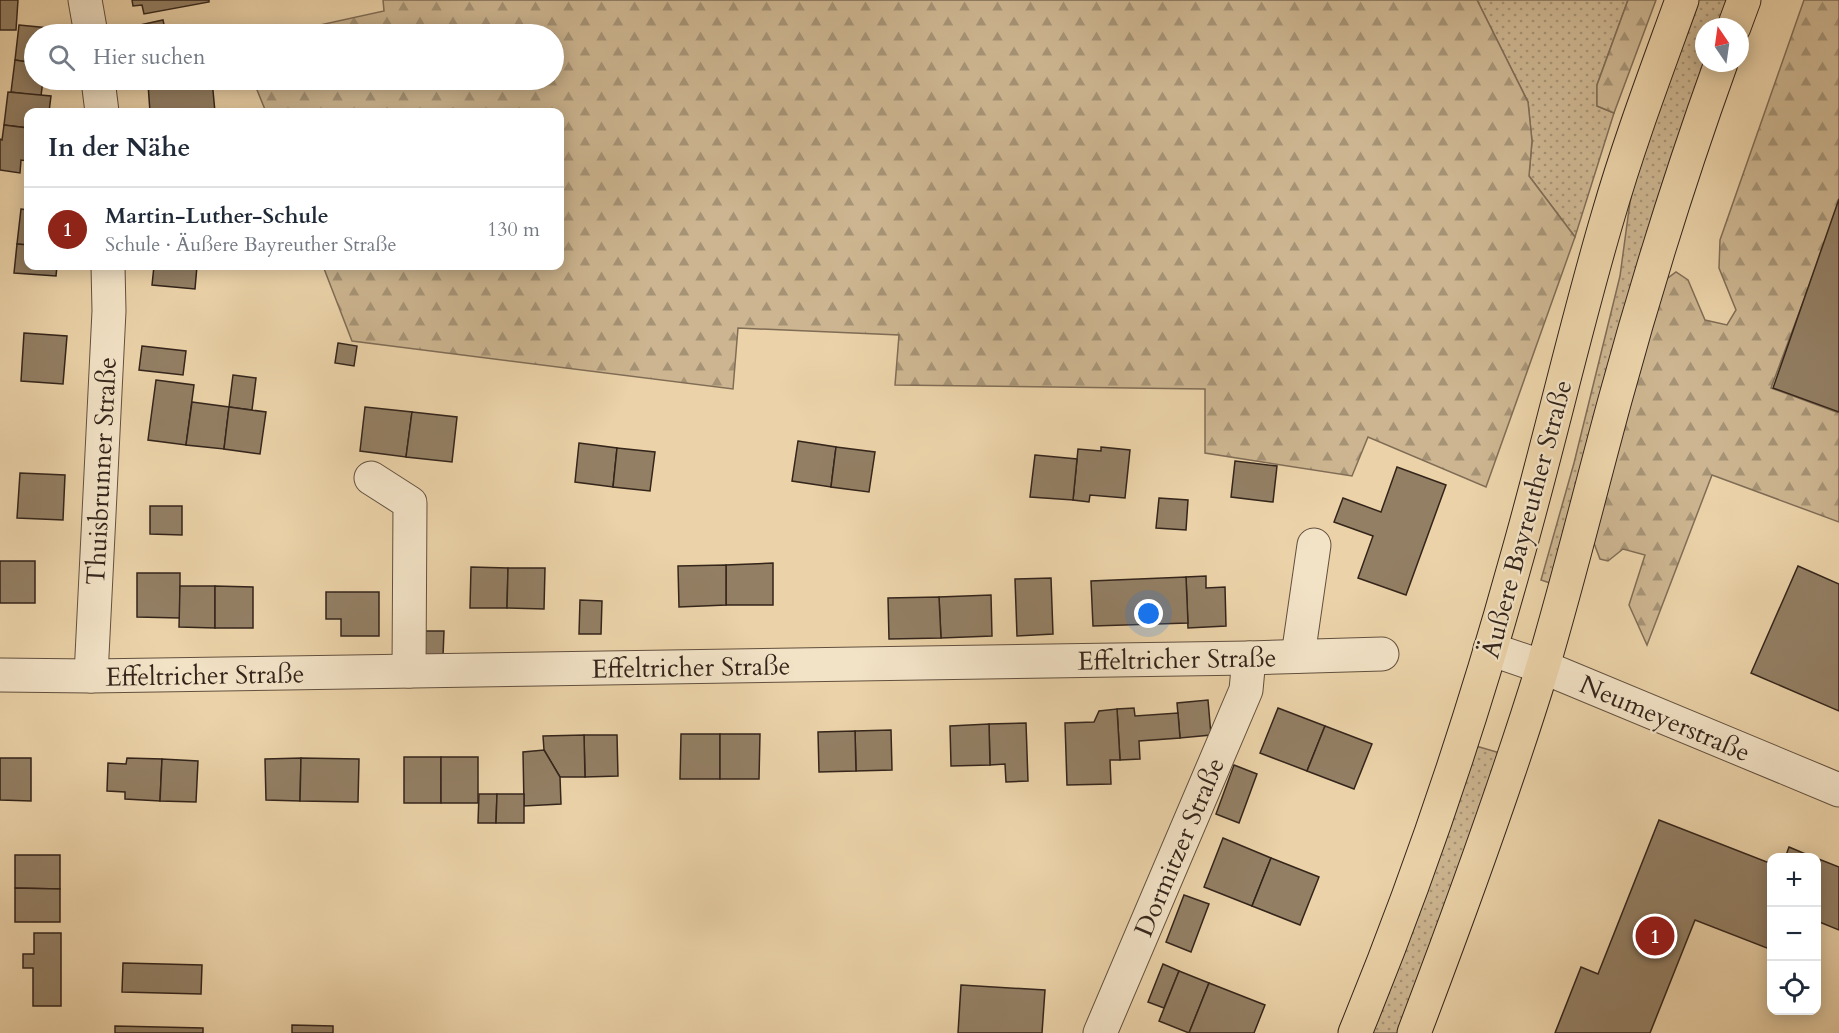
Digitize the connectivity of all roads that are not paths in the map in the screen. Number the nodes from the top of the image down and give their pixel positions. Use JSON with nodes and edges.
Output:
{"nodes":[{"id":1,"x":85,"y":0,"type":"edge"},
{"id":2,"x":1682,"y":0,"type":"edge"},
{"id":3,"x":1744,"y":0,"type":"edge"},
{"id":4,"x":1737,"y":18,"type":"edge"},
{"id":5,"x":89,"y":24,"type":"edge"},
{"id":6,"x":1718,"y":72,"type":"edge"},
{"id":7,"x":99,"y":90,"type":"edge"},
{"id":8,"x":102,"y":108,"type":"edge"},
{"id":9,"x":108,"y":270,"type":"edge"},
{"id":10,"x":371,"y":478,"type":"dead end"},
{"id":11,"x":1314,"y":545,"type":"dead end"},
{"id":12,"x":1490,"y":649,"type":"junction"},
{"id":13,"x":1382,"y":654,"type":"dead end"},
{"id":14,"x":1298,"y":656,"type":"junction"},
{"id":15,"x":1249,"y":658,"type":"junction"},
{"id":16,"x":1543,"y":667,"type":"junction"},
{"id":17,"x":409,"y":671,"type":"junction"},
{"id":18,"x":0,"y":675,"type":"edge"},
{"id":19,"x":91,"y":676,"type":"junction"},
{"id":20,"x":1839,"y":790,"type":"edge"},
{"id":21,"x":1100,"y":1033,"type":"edge"},
{"id":22,"x":1355,"y":1033,"type":"edge"},
{"id":23,"x":1414,"y":1033,"type":"edge"}],
"edges":[{"from":1,"to":5,"type":"street"},
{"from":2,"to":12,"type":"main road","name":"Äußere Bayreuther Straße"},
{"from":3,"to":4,"type":"main road"},
{"from":6,"to":16,"type":"main road"},
{"from":7,"to":8,"type":"street"},
{"from":9,"to":19,"type":"street","name":"Thuisbrunner Straße"},
{"from":10,"to":17,"type":"street"},
{"from":11,"to":14,"type":"street"},
{"from":12,"to":16,"type":"street","name":"Neumeyerstraße"},
{"from":12,"to":22,"type":"main road","name":"Äußere Bayreuther Straße"},
{"from":13,"to":14,"type":"street","name":"Effeltricher Straße"},
{"from":14,"to":15,"type":"street","name":"Effeltricher Straße"},
{"from":15,"to":17,"type":"street","name":"Effeltricher Straße"},
{"from":15,"to":21,"type":"street","name":"Dormitzer Straße"},
{"from":16,"to":20,"type":"street","name":"Neumeyerstraße"},
{"from":16,"to":23,"type":"main road"},
{"from":17,"to":19,"type":"street","name":"Effeltricher Straße"},
{"from":18,"to":19,"type":"street","name":"Effeltricher Straße"}]}
